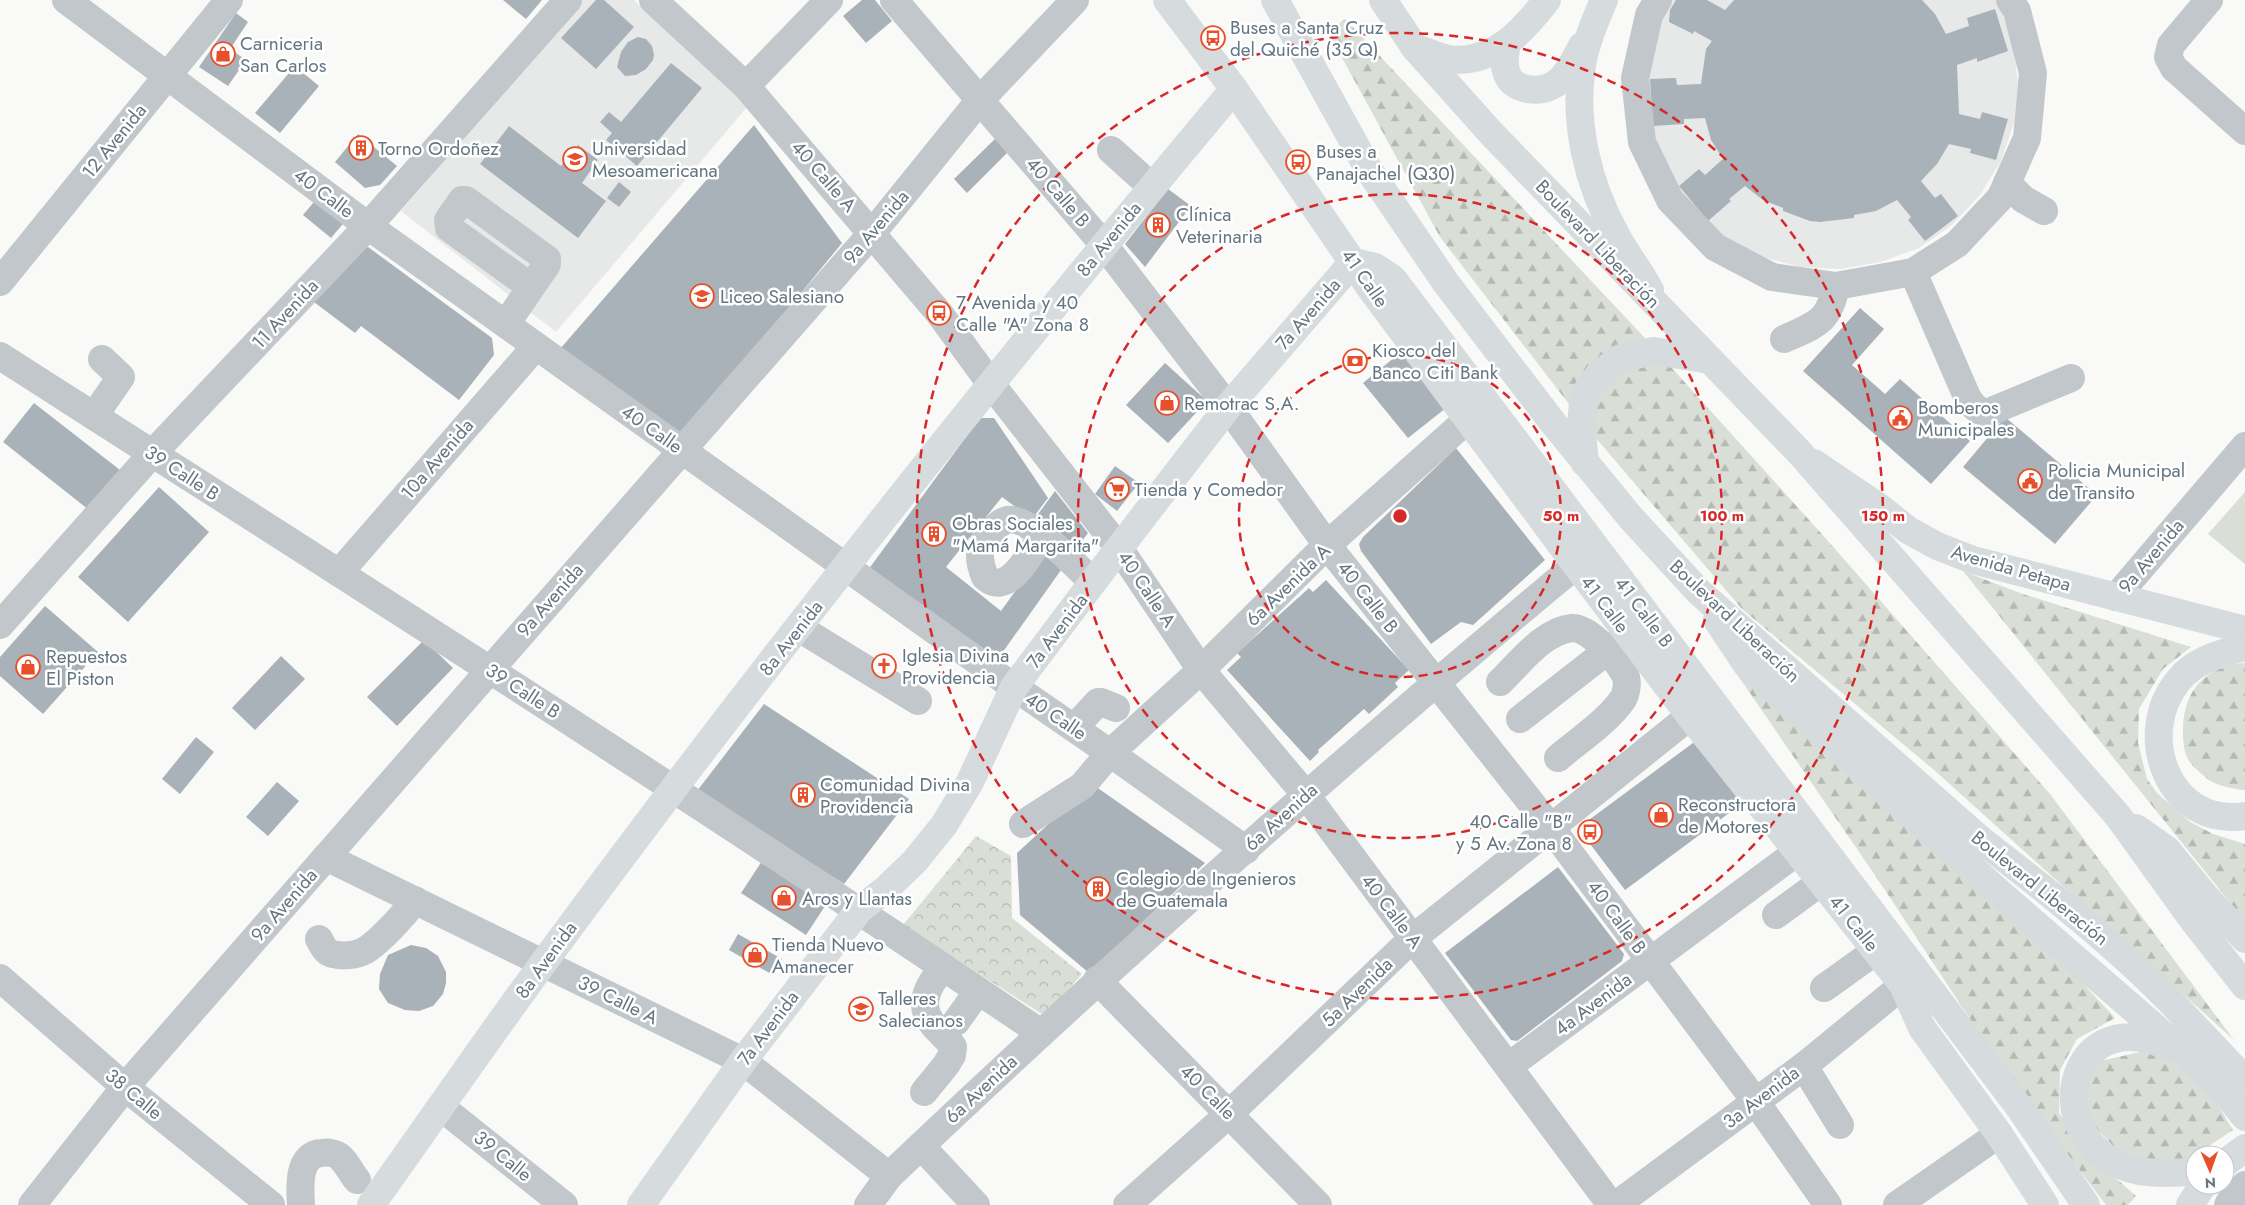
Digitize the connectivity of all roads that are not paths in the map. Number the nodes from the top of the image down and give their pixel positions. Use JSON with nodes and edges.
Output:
{"nodes":[{"id":1,"x":66,"y":0,"type":"edge"},
{"id":2,"x":229,"y":0,"type":"edge"},
{"id":3,"x":568,"y":0,"type":"edge"},
{"id":4,"x":652,"y":0,"type":"edge"},
{"id":5,"x":829,"y":0,"type":"edge"},
{"id":6,"x":894,"y":0,"type":"edge"},
{"id":7,"x":1074,"y":0,"type":"edge"},
{"id":8,"x":1167,"y":0,"type":"edge"},
{"id":9,"x":1383,"y":0,"type":"edge"},
{"id":10,"x":1547,"y":0,"type":"edge"},
{"id":11,"x":1604,"y":0,"type":"edge"},
{"id":12,"x":1658,"y":0,"type":"edge"},
{"id":13,"x":2010,"y":0,"type":"edge"},
{"id":14,"x":2209,"y":0,"type":"edge"},
{"id":15,"x":1274,"y":2,"type":"edge"},
{"id":16,"x":1591,"y":31,"type":"junction"},
{"id":17,"x":1507,"y":44,"type":"junction"},
{"id":18,"x":1415,"y":48,"type":"junction"},
{"id":19,"x":167,"y":76,"type":"junction"},
{"id":20,"x":746,"y":86,"type":"junction"},
{"id":21,"x":1234,"y":89,"type":"junction"},
{"id":22,"x":980,"y":101,"type":"junction"},
{"id":23,"x":2245,"y":131,"type":"edge"},
{"id":24,"x":1111,"y":150,"type":"dead end"},
{"id":25,"x":2007,"y":183,"type":"junction"},
{"id":26,"x":1152,"y":187,"type":"junction"},
{"id":27,"x":2044,"y":212,"type":"dead end"},
{"id":28,"x":368,"y":226,"type":"junction"},
{"id":29,"x":873,"y":232,"type":"junction"},
{"id":30,"x":1104,"y":245,"type":"junction"},
{"id":31,"x":1353,"y":262,"type":"junction"},
{"id":32,"x":1912,"y":272,"type":"junction"},
{"id":33,"x":0,"y":282,"type":"edge"},
{"id":34,"x":1836,"y":286,"type":"junction"},
{"id":35,"x":531,"y":287,"type":"dead end"},
{"id":36,"x":1659,"y":307,"type":"junction"},
{"id":37,"x":506,"y":324,"type":"junction"},
{"id":38,"x":1784,"y":339,"type":"dead end"},
{"id":39,"x":536,"y":346,"type":"junction"},
{"id":40,"x":102,"y":359,"type":"dead end"},
{"id":41,"x":1710,"y":360,"type":"junction"},
{"id":42,"x":3,"y":366,"type":"edge"},
{"id":43,"x":2071,"y":378,"type":"dead end"},
{"id":44,"x":991,"y":384,"type":"junction"},
{"id":45,"x":1228,"y":407,"type":"junction"},
{"id":46,"x":94,"y":416,"type":"junction"},
{"id":47,"x":1468,"y":419,"type":"junction"},
{"id":48,"x":2245,"y":446,"type":"edge"},
{"id":49,"x":682,"y":450,"type":"junction"},
{"id":50,"x":1800,"y":453,"type":"junction"},
{"id":51,"x":152,"y":454,"type":"junction"},
{"id":52,"x":1585,"y":463,"type":"junction"},
{"id":53,"x":1042,"y":536,"type":"dead end"},
{"id":54,"x":1327,"y":545,"type":"junction"},
{"id":55,"x":1119,"y":548,"type":"junction"},
{"id":56,"x":1576,"y":565,"type":"junction"},
{"id":57,"x":846,"y":567,"type":"junction"},
{"id":58,"x":339,"y":573,"type":"junction"},
{"id":59,"x":1093,"y":582,"type":"junction"},
{"id":60,"x":1698,"y":592,"type":"junction"},
{"id":61,"x":2116,"y":597,"type":"junction"},
{"id":62,"x":0,"y":625,"type":"edge"},
{"id":63,"x":799,"y":628,"type":"junction"},
{"id":64,"x":2245,"y":630,"type":"edge"},
{"id":65,"x":1628,"y":635,"type":"junction"},
{"id":66,"x":2245,"y":647,"type":"edge"},
{"id":67,"x":1607,"y":651,"type":"junction"},
{"id":68,"x":490,"y":669,"type":"junction"},
{"id":69,"x":1201,"y":670,"type":"junction"},
{"id":70,"x":1436,"y":682,"type":"junction"},
{"id":71,"x":1500,"y":682,"type":"dead end"},
{"id":72,"x":1014,"y":688,"type":"junction"},
{"id":73,"x":918,"y":702,"type":"dead end"},
{"id":74,"x":1116,"y":708,"type":"dead end"},
{"id":75,"x":1690,"y":716,"type":"junction"},
{"id":76,"x":1520,"y":719,"type":"dead end"},
{"id":77,"x":1074,"y":728,"type":"junction"},
{"id":78,"x":1110,"y":752,"type":"junction"},
{"id":79,"x":1558,"y":758,"type":"dead end"},
{"id":80,"x":674,"y":790,"type":"junction"},
{"id":81,"x":1306,"y":795,"type":"junction"},
{"id":82,"x":2118,"y":816,"type":"junction"},
{"id":83,"x":2245,"y":816,"type":"edge"},
{"id":84,"x":1023,"y":824,"type":"dead end"},
{"id":85,"x":1551,"y":828,"type":"junction"},
{"id":86,"x":1246,"y":850,"type":"junction"},
{"id":87,"x":1797,"y":852,"type":"junction"},
{"id":88,"x":326,"y":857,"type":"junction"},
{"id":89,"x":1821,"y":882,"type":"junction"},
{"id":90,"x":415,"y":900,"type":"junction"},
{"id":91,"x":859,"y":910,"type":"junction"},
{"id":92,"x":1776,"y":915,"type":"dead end"},
{"id":93,"x":319,"y":939,"type":"dead end"},
{"id":94,"x":1412,"y":939,"type":"junction"},
{"id":95,"x":2245,"y":939,"type":"edge"},
{"id":96,"x":1876,"y":950,"type":"junction"},
{"id":97,"x":1650,"y":961,"type":"junction"},
{"id":98,"x":543,"y":963,"type":"junction"},
{"id":99,"x":944,"y":967,"type":"junction"},
{"id":100,"x":0,"y":978,"type":"edge"},
{"id":101,"x":1097,"y":980,"type":"junction"},
{"id":102,"x":1912,"y":983,"type":"junction"},
{"id":103,"x":2245,"y":986,"type":"edge"},
{"id":104,"x":1824,"y":988,"type":"dead end"},
{"id":105,"x":978,"y":990,"type":"junction"},
{"id":106,"x":956,"y":1022,"type":"dead end"},
{"id":107,"x":1041,"y":1033,"type":"junction"},
{"id":108,"x":2189,"y":1057,"type":"junction"},
{"id":109,"x":743,"y":1061,"type":"junction"},
{"id":110,"x":1509,"y":1066,"type":"junction"},
{"id":111,"x":1804,"y":1066,"type":"junction"},
{"id":112,"x":2245,"y":1080,"type":"edge"},
{"id":113,"x":125,"y":1087,"type":"junction"},
{"id":114,"x":924,"y":1092,"type":"dead end"},
{"id":115,"x":1756,"y":1102,"type":"junction"},
{"id":116,"x":441,"y":1106,"type":"junction"},
{"id":117,"x":1230,"y":1113,"type":"junction"},
{"id":118,"x":2245,"y":1117,"type":"edge"},
{"id":119,"x":1840,"y":1125,"type":"dead end"},
{"id":120,"x":1999,"y":1134,"type":"junction"},
{"id":121,"x":921,"y":1146,"type":"junction"},
{"id":122,"x":2245,"y":1148,"type":"edge"},
{"id":123,"x":2235,"y":1156,"type":"edge"},
{"id":124,"x":2185,"y":1172,"type":"edge"},
{"id":125,"x":889,"y":1176,"type":"junction"},
{"id":126,"x":356,"y":1180,"type":"dead end"},
{"id":127,"x":2245,"y":1185,"type":"edge"},
{"id":128,"x":32,"y":1205,"type":"edge"},
{"id":129,"x":271,"y":1205,"type":"edge"},
{"id":130,"x":301,"y":1205,"type":"edge"},
{"id":131,"x":371,"y":1205,"type":"edge"},
{"id":132,"x":564,"y":1205,"type":"edge"},
{"id":133,"x":641,"y":1205,"type":"edge"},
{"id":134,"x":868,"y":1205,"type":"edge"},
{"id":135,"x":976,"y":1205,"type":"edge"},
{"id":136,"x":1127,"y":1205,"type":"edge"},
{"id":137,"x":1318,"y":1205,"type":"edge"},
{"id":138,"x":1611,"y":1205,"type":"edge"},
{"id":139,"x":1616,"y":1205,"type":"edge"},
{"id":140,"x":1828,"y":1205,"type":"edge"},
{"id":141,"x":1896,"y":1205,"type":"edge"},
{"id":142,"x":2045,"y":1205,"type":"edge"},
{"id":143,"x":2074,"y":1205,"type":"edge"},
{"id":144,"x":2086,"y":1205,"type":"edge"},
{"id":145,"x":2228,"y":1205,"type":"edge"}],
"edges":[{"from":1,"to":19,"type":"street","name":"40 Calle"},
{"from":2,"to":19,"type":"street","name":"12 Avenida"},
{"from":3,"to":28,"type":"street","name":"11 Avenida"},
{"from":4,"to":20,"type":"street","name":"40 Calle A"},
{"from":5,"to":20,"type":"street"},
{"from":6,"to":22,"type":"street","name":"40 Calle B"},
{"from":7,"to":22,"type":"street","name":"9a Avenida"},
{"from":8,"to":21,"type":"main road","name":"41 Calle"},
{"from":9,"to":18,"type":"main road","name":"Boulevard Liberación"},
{"from":10,"to":17,"type":"main road"},
{"from":11,"to":16,"type":"main road"},
{"from":12,"to":34,"type":"street"},
{"from":13,"to":25,"type":"street"},
{"from":14,"to":23,"type":"street"},
{"from":15,"to":52,"type":"main road","name":"Boulevard Liberación"},
{"from":16,"to":17,"type":"main road"},
{"from":16,"to":36,"type":"main road"},
{"from":17,"to":18,"type":"main road"},
{"from":18,"to":36,"type":"main road","name":"Boulevard Liberación"},
{"from":19,"to":28,"type":"street","name":"40 Calle"},
{"from":19,"to":33,"type":"street","name":"12 Avenida"},
{"from":20,"to":29,"type":"street","name":"40 Calle A"},
{"from":21,"to":26,"type":"main road","name":"8a Avenida"},
{"from":21,"to":31,"type":"main road","name":"41 Calle"},
{"from":22,"to":29,"type":"street","name":"9a Avenida"},
{"from":22,"to":30,"type":"street","name":"40 Calle B"},
{"from":24,"to":26,"type":"street"},
{"from":25,"to":27,"type":"street"},
{"from":25,"to":32,"type":"street"},
{"from":26,"to":30,"type":"main road","name":"8a Avenida"},
{"from":28,"to":37,"type":"street","name":"40 Calle"},
{"from":28,"to":51,"type":"street","name":"11 Avenida"},
{"from":29,"to":44,"type":"street","name":"40 Calle A"},
{"from":29,"to":49,"type":"street","name":"9a Avenida"},
{"from":30,"to":44,"type":"main road","name":"8a Avenida"},
{"from":30,"to":45,"type":"street","name":"40 Calle B"},
{"from":31,"to":45,"type":"main road","name":"7a Avenida"},
{"from":31,"to":47,"type":"main road","name":"41 Calle"},
{"from":31,"to":102,"type":"main road","name":"41 Calle B"},
{"from":32,"to":34,"type":"street"},
{"from":32,"to":43,"type":"street"},
{"from":34,"to":38,"type":"street"},
{"from":35,"to":37,"type":"street"},
{"from":36,"to":41,"type":"main road","name":"Boulevard Liberación"},
{"from":37,"to":39,"type":"street","name":"40 Calle"},
{"from":39,"to":49,"type":"street","name":"40 Calle"},
{"from":39,"to":58,"type":"street","name":"10a Avenida"},
{"from":40,"to":46,"type":"street"},
{"from":41,"to":50,"type":"main road","name":"Boulevard Liberación"},
{"from":41,"to":52,"type":"main road"},
{"from":42,"to":46,"type":"street","name":"39 Calle B"},
{"from":44,"to":55,"type":"street","name":"40 Calle A"},
{"from":44,"to":57,"type":"main road","name":"8a Avenida"},
{"from":45,"to":54,"type":"street","name":"40 Calle B"},
{"from":45,"to":55,"type":"main road","name":"7a Avenida"},
{"from":46,"to":51,"type":"street","name":"39 Calle B"},
{"from":47,"to":54,"type":"street","name":"6a Avenida A"},
{"from":47,"to":56,"type":"main road","name":"41 Calle"},
{"from":48,"to":61,"type":"street","name":"9a Avenida"},
{"from":49,"to":57,"type":"street","name":"40 Calle"},
{"from":49,"to":68,"type":"street","name":"9a Avenida"},
{"from":50,"to":61,"type":"main road","name":"Avenida Petapa"},
{"from":50,"to":82,"type":"main road","name":"Boulevard Liberación"},
{"from":51,"to":58,"type":"street","name":"39 Calle B"},
{"from":51,"to":62,"type":"street","name":"11 Avenida"},
{"from":52,"to":60,"type":"main road","name":"Boulevard Liberación"},
{"from":53,"to":59,"type":"street"},
{"from":54,"to":69,"type":"street","name":"6a Avenida A"},
{"from":54,"to":70,"type":"street","name":"40 Calle B"},
{"from":55,"to":59,"type":"main road","name":"7a Avenida"},
{"from":55,"to":69,"type":"street","name":"40 Calle A"},
{"from":56,"to":65,"type":"main road","name":"41 Calle"},
{"from":56,"to":70,"type":"street","name":"6a Avenida"},
{"from":57,"to":63,"type":"main road","name":"8a Avenida"},
{"from":57,"to":72,"type":"street","name":"40 Calle"},
{"from":58,"to":68,"type":"street","name":"39 Calle B"},
{"from":59,"to":72,"type":"main road","name":"7a Avenida"},
{"from":60,"to":108,"type":"main road"},
{"from":60,"to":112,"type":"main road","name":"Boulevard Liberación"},
{"from":61,"to":64,"type":"main road","name":"Avenida Petapa"},
{"from":63,"to":73,"type":"street"},
{"from":63,"to":80,"type":"main road","name":"8a Avenida"},
{"from":65,"to":67,"type":"street"},
{"from":65,"to":75,"type":"main road","name":"41 Calle"},
{"from":66,"to":83,"type":"main road"},
{"from":67,"to":71,"type":"street"},
{"from":67,"to":76,"type":"street"},
{"from":67,"to":79,"type":"street"},
{"from":68,"to":80,"type":"street","name":"39 Calle B"},
{"from":68,"to":88,"type":"street","name":"9a Avenida"},
{"from":69,"to":78,"type":"street","name":"6a Avenida A"},
{"from":69,"to":81,"type":"street","name":"40 Calle A"},
{"from":70,"to":81,"type":"street","name":"6a Avenida"},
{"from":70,"to":85,"type":"street","name":"40 Calle B"},
{"from":72,"to":77,"type":"street","name":"40 Calle"},
{"from":72,"to":91,"type":"main road","name":"7a Avenida"},
{"from":74,"to":77,"type":"street"},
{"from":75,"to":85,"type":"street","name":"5a Avenida"},
{"from":75,"to":87,"type":"main road","name":"41 Calle"},
{"from":77,"to":78,"type":"street","name":"40 Calle"},
{"from":78,"to":84,"type":"street","name":"6a Avenida A"},
{"from":78,"to":86,"type":"street","name":"40 Calle"},
{"from":80,"to":91,"type":"street","name":"39 Calle B"},
{"from":80,"to":98,"type":"main road","name":"8a Avenida"},
{"from":81,"to":86,"type":"street","name":"6a Avenida"},
{"from":81,"to":94,"type":"street","name":"40 Calle A"},
{"from":82,"to":95,"type":"main road"},
{"from":82,"to":103,"type":"main road","name":"Boulevard Liberación"},
{"from":85,"to":94,"type":"street","name":"5a Avenida"},
{"from":85,"to":97,"type":"street","name":"40 Calle B"},
{"from":86,"to":101,"type":"street","name":"6a Avenida"},
{"from":87,"to":89,"type":"main road","name":"41 Calle"},
{"from":87,"to":97,"type":"street","name":"4a Avenida"},
{"from":88,"to":90,"type":"street","name":"39 Calle A"},
{"from":88,"to":113,"type":"street","name":"9a Avenida"},
{"from":89,"to":92,"type":"street"},
{"from":89,"to":96,"type":"main road","name":"41 Calle"},
{"from":90,"to":93,"type":"street"},
{"from":90,"to":98,"type":"street","name":"39 Calle A"},
{"from":91,"to":99,"type":"street","name":"39 Calle B"},
{"from":91,"to":109,"type":"main road","name":"7a Avenida"},
{"from":94,"to":110,"type":"street","name":"40 Calle A"},
{"from":94,"to":117,"type":"street","name":"5a Avenida"},
{"from":96,"to":102,"type":"main road","name":"41 Calle"},
{"from":96,"to":104,"type":"street"},
{"from":97,"to":110,"type":"street","name":"4a Avenida"},
{"from":97,"to":115,"type":"street","name":"40 Calle B"},
{"from":98,"to":109,"type":"street","name":"39 Calle A"},
{"from":98,"to":116,"type":"main road","name":"8a Avenida"},
{"from":99,"to":105,"type":"street","name":"39 Calle B"},
{"from":99,"to":114,"type":"street"},
{"from":100,"to":113,"type":"street","name":"38 Calle"},
{"from":101,"to":107,"type":"street","name":"6a Avenida"},
{"from":101,"to":117,"type":"street","name":"40 Calle"},
{"from":102,"to":111,"type":"street","name":"3a Avenida"},
{"from":102,"to":120,"type":"main road","name":"41 Calle"},
{"from":102,"to":143,"type":"main road"},
{"from":102,"to":144,"type":"main road"},
{"from":105,"to":106,"type":"street"},
{"from":105,"to":107,"type":"street","name":"39 Calle B"},
{"from":107,"to":121,"type":"street","name":"6a Avenida"},
{"from":108,"to":118,"type":"main road"},
{"from":108,"to":124,"type":"main road"},
{"from":109,"to":125,"type":"street","name":"39 Calle A"},
{"from":109,"to":133,"type":"main road","name":"7a Avenida"},
{"from":110,"to":138,"type":"street","name":"40 Calle A"},
{"from":111,"to":115,"type":"street","name":"3a Avenida"},
{"from":111,"to":119,"type":"street"},
{"from":113,"to":128,"type":"street","name":"9a Avenida"},
{"from":113,"to":129,"type":"street","name":"38 Calle"},
{"from":115,"to":139,"type":"street","name":"3a Avenida"},
{"from":115,"to":140,"type":"street","name":"40 Calle B"},
{"from":116,"to":131,"type":"main road","name":"8a Avenida"},
{"from":116,"to":132,"type":"street","name":"39 Calle"},
{"from":117,"to":136,"type":"street","name":"5a Avenida"},
{"from":117,"to":137,"type":"street","name":"40 Calle"},
{"from":120,"to":141,"type":"street"},
{"from":120,"to":142,"type":"main road","name":"41 Calle"},
{"from":121,"to":125,"type":"street","name":"6a Avenida"},
{"from":121,"to":135,"type":"street"},
{"from":122,"to":123,"type":"main road"},
{"from":125,"to":134,"type":"street","name":"6a Avenida"},
{"from":126,"to":130,"type":"street"},
{"from":127,"to":145,"type":"street"}]}
